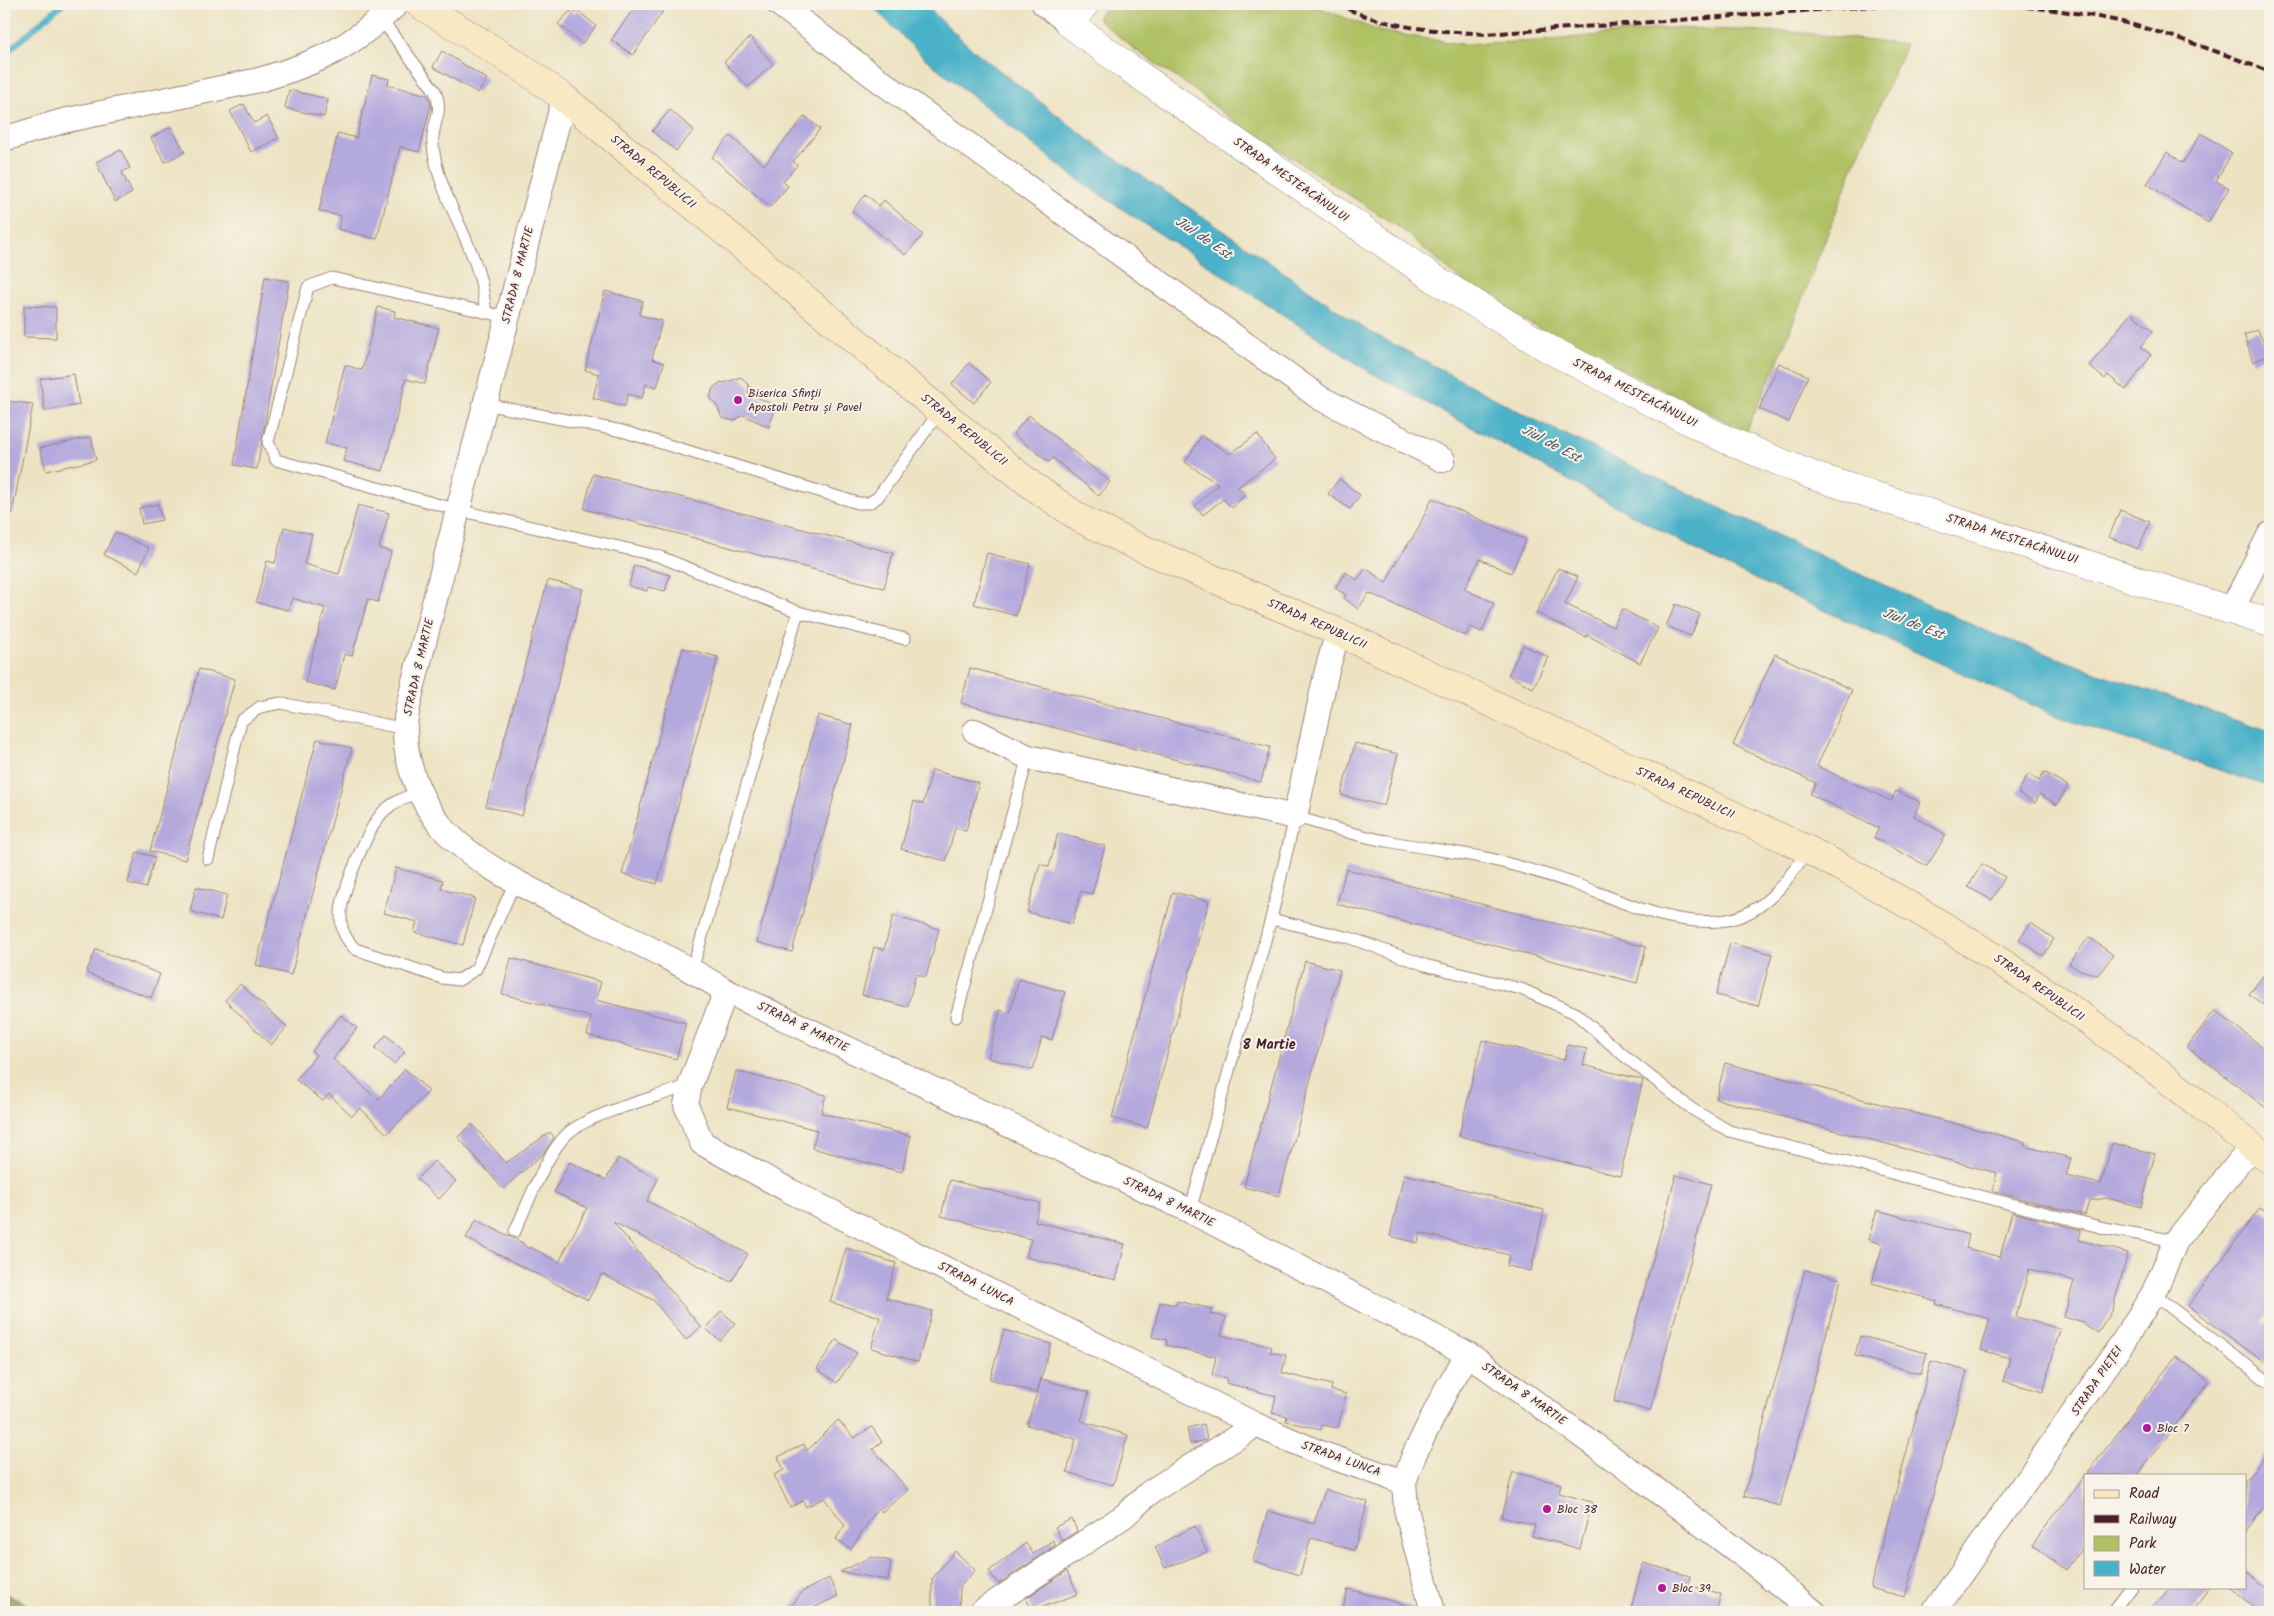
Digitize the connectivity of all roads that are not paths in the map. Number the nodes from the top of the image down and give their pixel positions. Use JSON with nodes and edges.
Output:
{"nodes":[{"id":1,"x":419,"y":4,"type":"edge"},
{"id":2,"x":779,"y":4,"type":"edge"},
{"id":3,"x":1044,"y":4,"type":"edge"},
{"id":4,"x":389,"y":11,"type":"edge"},
{"id":5,"x":1077,"y":14,"type":"edge"},
{"id":6,"x":564,"y":98,"type":"junction"},
{"id":7,"x":4,"y":139,"type":"edge"},
{"id":8,"x":497,"y":315,"type":"junction"},
{"id":9,"x":485,"y":404,"type":"junction"},
{"id":10,"x":940,"y":411,"type":"junction"},
{"id":11,"x":1444,"y":460,"type":"dead end"},
{"id":12,"x":458,"y":510,"type":"junction"},
{"id":13,"x":2270,"y":534,"type":"edge"},
{"id":14,"x":2232,"y":609,"type":"junction"},
{"id":15,"x":798,"y":612,"type":"junction"},
{"id":16,"x":2270,"y":623,"type":"edge"},
{"id":17,"x":1338,"y":632,"type":"junction"},
{"id":18,"x":905,"y":639,"type":"dead end"},
{"id":19,"x":405,"y":729,"type":"junction"},
{"id":20,"x":976,"y":732,"type":"dead end"},
{"id":21,"x":1028,"y":757,"type":"junction"},
{"id":22,"x":420,"y":792,"type":"junction"},
{"id":23,"x":1296,"y":816,"type":"junction"},
{"id":24,"x":1808,"y":850,"type":"junction"},
{"id":25,"x":208,"y":859,"type":"dead end"},
{"id":26,"x":515,"y":882,"type":"junction"},
{"id":27,"x":1271,"y":919,"type":"junction"},
{"id":28,"x":692,"y":970,"type":"junction"},
{"id":29,"x":726,"y":991,"type":"junction"},
{"id":30,"x":956,"y":1017,"type":"dead end"},
{"id":31,"x":690,"y":1085,"type":"junction"},
{"id":32,"x":2261,"y":1153,"type":"edge"},
{"id":33,"x":1190,"y":1211,"type":"junction"},
{"id":34,"x":515,"y":1230,"type":"dead end"},
{"id":35,"x":2176,"y":1241,"type":"junction"},
{"id":36,"x":2152,"y":1294,"type":"junction"},
{"id":37,"x":1468,"y":1354,"type":"junction"},
{"id":38,"x":2270,"y":1383,"type":"edge"},
{"id":39,"x":1256,"y":1425,"type":"junction"},
{"id":40,"x":1404,"y":1482,"type":"junction"},
{"id":41,"x":2130,"y":1588,"type":"edge"},
{"id":42,"x":981,"y":1612,"type":"edge"},
{"id":43,"x":1433,"y":1612,"type":"edge"},
{"id":44,"x":1814,"y":1612,"type":"edge"},
{"id":45,"x":1934,"y":1612,"type":"edge"},
{"id":46,"x":2112,"y":1612,"type":"edge"}],
"edges":[{"from":1,"to":6,"type":"main road","name":"STRADA REPUBLICII"},
{"from":2,"to":11,"type":"street"},
{"from":3,"to":5,"type":"street"},
{"from":4,"to":7,"type":"street"},
{"from":4,"to":8,"type":"lane"},
{"from":5,"to":14,"type":"street","name":"STRADA MESTEACĂNULUI"},
{"from":6,"to":8,"type":"street","name":"STRADA 8 MARTIE"},
{"from":6,"to":10,"type":"main road","name":"STRADA REPUBLICII"},
{"from":8,"to":9,"type":"street","name":"STRADA 8 MARTIE"},
{"from":8,"to":12,"type":"lane"},
{"from":9,"to":10,"type":"lane"},
{"from":9,"to":12,"type":"street","name":"STRADA 8 MARTIE"},
{"from":10,"to":17,"type":"main road","name":"STRADA REPUBLICII"},
{"from":12,"to":15,"type":"lane"},
{"from":12,"to":19,"type":"street","name":"STRADA 8 MARTIE"},
{"from":13,"to":14,"type":"street"},
{"from":14,"to":16,"type":"street","name":"STRADA MESTEACĂNULUI"},
{"from":15,"to":18,"type":"lane"},
{"from":15,"to":28,"type":"lane"},
{"from":17,"to":23,"type":"street"},
{"from":17,"to":24,"type":"main road","name":"STRADA REPUBLICII"},
{"from":19,"to":22,"type":"street","name":"STRADA 8 MARTIE"},
{"from":19,"to":25,"type":"lane"},
{"from":20,"to":21,"type":"street"},
{"from":21,"to":23,"type":"street"},
{"from":21,"to":30,"type":"lane"},
{"from":22,"to":26,"type":"street","name":"STRADA 8 MARTIE"},
{"from":22,"to":26,"type":"lane"},
{"from":23,"to":24,"type":"lane"},
{"from":23,"to":27,"type":"lane"},
{"from":24,"to":32,"type":"main road","name":"STRADA REPUBLICII"},
{"from":26,"to":28,"type":"street","name":"STRADA 8 MARTIE"},
{"from":27,"to":33,"type":"lane"},
{"from":27,"to":35,"type":"lane"},
{"from":28,"to":29,"type":"street","name":"STRADA 8 MARTIE"},
{"from":29,"to":31,"type":"street","name":"STRADA LUNCA"},
{"from":29,"to":33,"type":"street","name":"STRADA 8 MARTIE"},
{"from":31,"to":34,"type":"lane"},
{"from":31,"to":39,"type":"street","name":"STRADA LUNCA"},
{"from":32,"to":35,"type":"street","name":"STRADA PIEȚEI"},
{"from":33,"to":37,"type":"street","name":"STRADA 8 MARTIE"},
{"from":35,"to":36,"type":"street","name":"STRADA PIEȚEI"},
{"from":36,"to":38,"type":"lane"},
{"from":36,"to":45,"type":"street","name":"STRADA PIEȚEI"},
{"from":37,"to":40,"type":"street"},
{"from":37,"to":44,"type":"street","name":"STRADA 8 MARTIE"},
{"from":39,"to":40,"type":"street","name":"STRADA LUNCA"},
{"from":39,"to":42,"type":"street"},
{"from":40,"to":43,"type":"street"},
{"from":41,"to":46,"type":"lane"}]}
